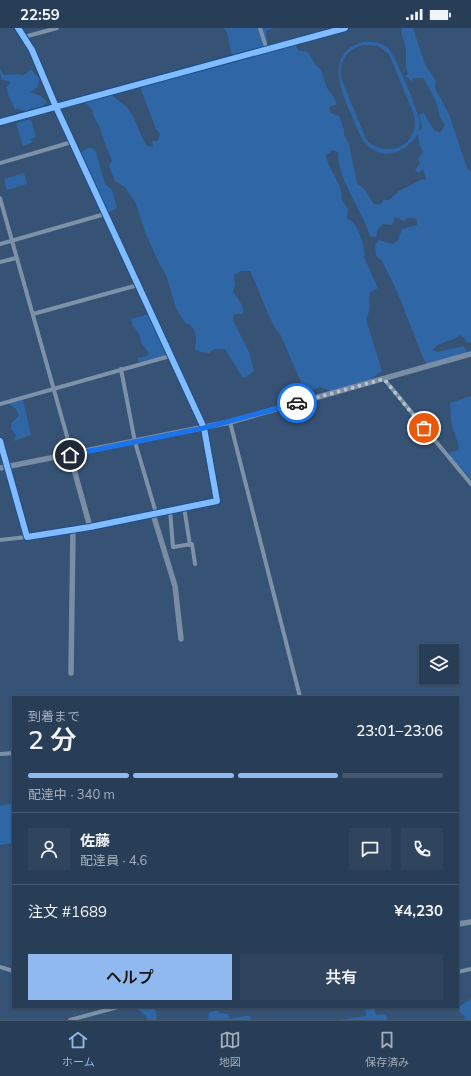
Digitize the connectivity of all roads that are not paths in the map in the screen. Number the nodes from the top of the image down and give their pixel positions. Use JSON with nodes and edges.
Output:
{"nodes":[{"id":1,"x":18,"y":28,"type":"edge"},
{"id":2,"x":57,"y":28,"type":"edge"},
{"id":3,"x":260,"y":28,"type":"edge"},
{"id":4,"x":345,"y":28,"type":"edge"},
{"id":5,"x":24,"y":37,"type":"junction"},
{"id":6,"x":267,"y":50,"type":"junction"},
{"id":7,"x":56,"y":107,"type":"junction"},
{"id":8,"x":0,"y":122,"type":"edge"},
{"id":9,"x":72,"y":142,"type":"junction"},
{"id":10,"x":0,"y":163,"type":"edge"},
{"id":11,"x":0,"y":198,"type":"edge"},
{"id":12,"x":104,"y":214,"type":"junction"},
{"id":13,"x":11,"y":240,"type":"junction"},
{"id":14,"x":0,"y":244,"type":"edge"},
{"id":15,"x":16,"y":258,"type":"junction"},
{"id":16,"x":0,"y":262,"type":"edge"},
{"id":17,"x":138,"y":285,"type":"junction"},
{"id":18,"x":33,"y":314,"type":"junction"},
{"id":19,"x":471,"y":354,"type":"edge"},
{"id":20,"x":170,"y":356,"type":"junction"},
{"id":21,"x":121,"y":369,"type":"junction"},
{"id":22,"x":384,"y":379,"type":"junction"},
{"id":23,"x":54,"y":388,"type":"junction"},
{"id":24,"x":0,"y":404,"type":"edge"},
{"id":25,"x":230,"y":422,"type":"junction"},
{"id":26,"x":204,"y":428,"type":"junction"},
{"id":27,"x":0,"y":441,"type":"edge"},
{"id":28,"x":135,"y":442,"type":"junction"},
{"id":29,"x":71,"y":454,"type":"junction"},
{"id":30,"x":7,"y":467,"type":"junction"},
{"id":31,"x":0,"y":468,"type":"edge"},
{"id":32,"x":471,"y":484,"type":"edge"},
{"id":33,"x":184,"y":507,"type":"junction"},
{"id":34,"x":170,"y":510,"type":"junction"},
{"id":35,"x":155,"y":513,"type":"junction"},
{"id":36,"x":90,"y":527,"type":"junction"},
{"id":37,"x":73,"y":530,"type":"junction"},
{"id":38,"x":27,"y":537,"type":"junction"},
{"id":39,"x":0,"y":540,"type":"edge"},
{"id":40,"x":190,"y":544,"type":"junction"},
{"id":41,"x":173,"y":547,"type":"junction"},
{"id":42,"x":165,"y":549,"type":"junction"},
{"id":43,"x":195,"y":564,"type":"dead end"},
{"id":44,"x":181,"y":639,"type":"dead end"},
{"id":45,"x":71,"y":673,"type":"dead end"},
{"id":46,"x":300,"y":696,"type":"edge"},
{"id":47,"x":12,"y":753,"type":"edge"},
{"id":48,"x":0,"y":754,"type":"edge"},
{"id":49,"x":471,"y":922,"type":"edge"},
{"id":50,"x":459,"y":924,"type":"edge"},
{"id":51,"x":0,"y":967,"type":"edge"},
{"id":52,"x":471,"y":969,"type":"edge"},
{"id":53,"x":12,"y":971,"type":"edge"},
{"id":54,"x":459,"y":972,"type":"edge"},
{"id":55,"x":114,"y":1008,"type":"edge"},
{"id":56,"x":70,"y":1020,"type":"edge"}],
"edges":[{"from":1,"to":5,"type":"street"},
{"from":2,"to":5,"type":"street"},
{"from":3,"to":6,"type":"street"},
{"from":4,"to":6,"type":"street"},
{"from":5,"to":7,"type":"street"},
{"from":6,"to":7,"type":"street"},
{"from":7,"to":8,"type":"street"},
{"from":7,"to":9,"type":"street"},
{"from":9,"to":10,"type":"street"},
{"from":9,"to":12,"type":"street"},
{"from":11,"to":13,"type":"street"},
{"from":12,"to":13,"type":"street"},
{"from":12,"to":17,"type":"street"},
{"from":13,"to":14,"type":"street"},
{"from":13,"to":15,"type":"street"},
{"from":15,"to":16,"type":"street"},
{"from":15,"to":18,"type":"street"},
{"from":17,"to":18,"type":"street"},
{"from":17,"to":20,"type":"street"},
{"from":18,"to":23,"type":"street"},
{"from":19,"to":22,"type":"main road"},
{"from":20,"to":21,"type":"street"},
{"from":20,"to":26,"type":"street"},
{"from":21,"to":23,"type":"street"},
{"from":21,"to":28,"type":"street"},
{"from":22,"to":25,"type":"main road"},
{"from":22,"to":32,"type":"street"},
{"from":23,"to":24,"type":"street"},
{"from":23,"to":29,"type":"street"},
{"from":25,"to":26,"type":"main road"},
{"from":25,"to":46,"type":"street"},
{"from":26,"to":28,"type":"main road"},
{"from":26,"to":33,"type":"street"},
{"from":27,"to":30,"type":"street"},
{"from":28,"to":29,"type":"main road"},
{"from":28,"to":35,"type":"street"},
{"from":29,"to":30,"type":"main road"},
{"from":29,"to":36,"type":"main road"},
{"from":30,"to":31,"type":"main road"},
{"from":30,"to":38,"type":"street"},
{"from":33,"to":34,"type":"street"},
{"from":33,"to":40,"type":"street"},
{"from":34,"to":35,"type":"street"},
{"from":34,"to":41,"type":"street"},
{"from":35,"to":36,"type":"street"},
{"from":35,"to":42,"type":"main road"},
{"from":36,"to":37,"type":"street"},
{"from":37,"to":38,"type":"street"},
{"from":37,"to":45,"type":"main road"},
{"from":38,"to":39,"type":"street"},
{"from":40,"to":41,"type":"street"},
{"from":40,"to":43,"type":"street"},
{"from":41,"to":42,"type":"street"},
{"from":42,"to":44,"type":"main road"},
{"from":47,"to":48,"type":"street"},
{"from":49,"to":50,"type":"main road"},
{"from":51,"to":53,"type":"street"},
{"from":52,"to":54,"type":"street"},
{"from":55,"to":56,"type":"street"}]}
